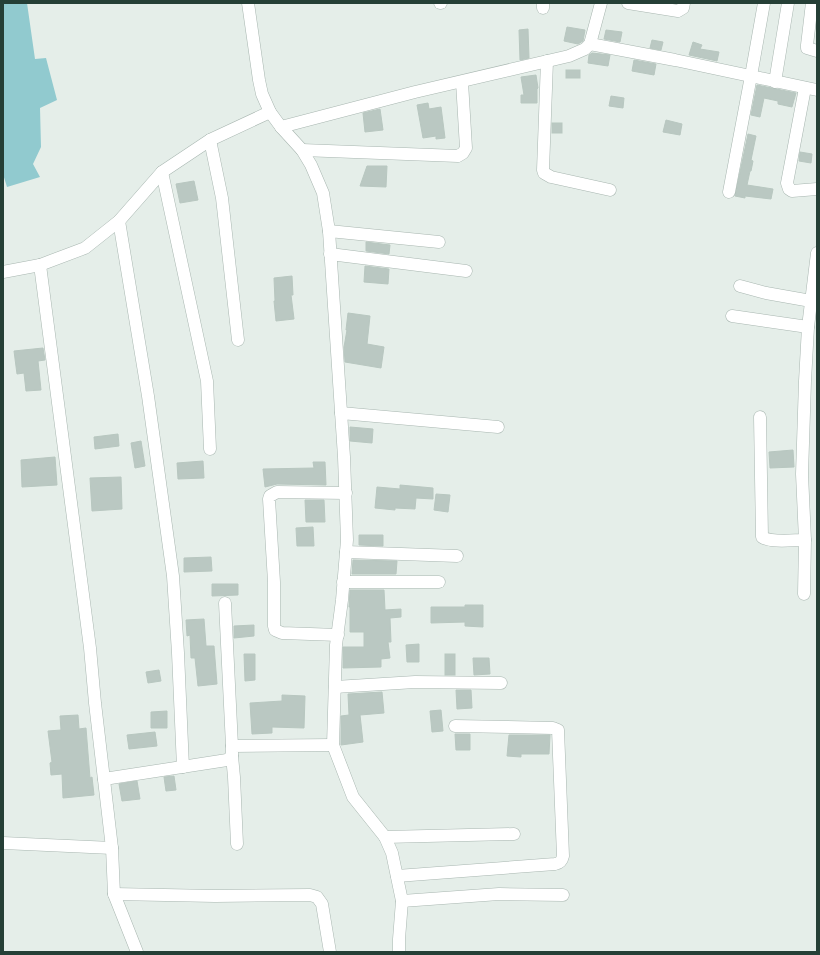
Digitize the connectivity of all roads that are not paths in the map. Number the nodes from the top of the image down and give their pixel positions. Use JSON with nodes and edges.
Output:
{"nodes":[{"id":1,"x":601,"y":3,"type":"edge"},
{"id":2,"x":628,"y":3,"type":"edge"},
{"id":3,"x":684,"y":3,"type":"edge"},
{"id":4,"x":764,"y":3,"type":"edge"},
{"id":5,"x":788,"y":3,"type":"edge"},
{"id":6,"x":812,"y":3,"type":"edge"},
{"id":7,"x":244,"y":5,"type":"edge"},
{"id":8,"x":590,"y":44,"type":"junction"},
{"id":9,"x":817,"y":51,"type":"edge"},
{"id":10,"x":547,"y":61,"type":"junction"},
{"id":11,"x":751,"y":76,"type":"junction"},
{"id":12,"x":462,"y":82,"type":"junction"},
{"id":13,"x":775,"y":82,"type":"junction"},
{"id":14,"x":811,"y":89,"type":"edge"},
{"id":15,"x":270,"y":112,"type":"junction"},
{"id":16,"x":281,"y":127,"type":"junction"},
{"id":17,"x":210,"y":140,"type":"junction"},
{"id":18,"x":302,"y":150,"type":"junction"},
{"id":19,"x":162,"y":172,"type":"junction"},
{"id":20,"x":817,"y":189,"type":"edge"},
{"id":21,"x":610,"y":190,"type":"dead end"},
{"id":22,"x":729,"y":192,"type":"dead end"},
{"id":23,"x":119,"y":221,"type":"junction"},
{"id":24,"x":329,"y":231,"type":"junction"},
{"id":25,"x":438,"y":242,"type":"dead end"},
{"id":26,"x":817,"y":253,"type":"edge"},
{"id":27,"x":330,"y":254,"type":"junction"},
{"id":28,"x":40,"y":265,"type":"junction"},
{"id":29,"x":466,"y":271,"type":"dead end"},
{"id":30,"x":3,"y":272,"type":"edge"},
{"id":31,"x":740,"y":286,"type":"dead end"},
{"id":32,"x":811,"y":301,"type":"junction"},
{"id":33,"x":732,"y":316,"type":"dead end"},
{"id":34,"x":808,"y":327,"type":"junction"},
{"id":35,"x":238,"y":340,"type":"dead end"},
{"id":36,"x":341,"y":413,"type":"junction"},
{"id":37,"x":760,"y":417,"type":"dead end"},
{"id":38,"x":498,"y":427,"type":"dead end"},
{"id":39,"x":210,"y":449,"type":"dead end"},
{"id":40,"x":346,"y":493,"type":"junction"},
{"id":41,"x":805,"y":540,"type":"junction"},
{"id":42,"x":346,"y":552,"type":"junction"},
{"id":43,"x":458,"y":556,"type":"dead end"},
{"id":44,"x":344,"y":582,"type":"junction"},
{"id":45,"x":440,"y":582,"type":"dead end"},
{"id":46,"x":804,"y":594,"type":"dead end"},
{"id":47,"x":225,"y":603,"type":"dead end"},
{"id":48,"x":338,"y":635,"type":"junction"},
{"id":49,"x":501,"y":683,"type":"dead end"},
{"id":50,"x":335,"y":687,"type":"junction"},
{"id":51,"x":455,"y":726,"type":"dead end"},
{"id":52,"x":333,"y":745,"type":"junction"},
{"id":53,"x":232,"y":751,"type":"junction"},
{"id":54,"x":183,"y":767,"type":"junction"},
{"id":55,"x":104,"y":778,"type":"junction"},
{"id":56,"x":514,"y":834,"type":"dead end"},
{"id":57,"x":385,"y":837,"type":"junction"},
{"id":58,"x":3,"y":843,"type":"edge"},
{"id":59,"x":237,"y":844,"type":"dead end"},
{"id":60,"x":112,"y":848,"type":"junction"},
{"id":61,"x":397,"y":876,"type":"junction"},
{"id":62,"x":114,"y":894,"type":"junction"},
{"id":63,"x":563,"y":894,"type":"dead end"},
{"id":64,"x":402,"y":901,"type":"junction"},
{"id":65,"x":137,"y":952,"type":"edge"},
{"id":66,"x":330,"y":952,"type":"edge"},
{"id":67,"x":400,"y":952,"type":"edge"}],
"edges":[{"from":1,"to":8,"type":"street"},
{"from":2,"to":3,"type":"street"},
{"from":4,"to":11,"type":"street"},
{"from":5,"to":13,"type":"street"},
{"from":6,"to":9,"type":"street"},
{"from":7,"to":15,"type":"street"},
{"from":8,"to":10,"type":"street"},
{"from":8,"to":11,"type":"street"},
{"from":10,"to":12,"type":"street"},
{"from":10,"to":21,"type":"street"},
{"from":11,"to":13,"type":"street"},
{"from":11,"to":22,"type":"street"},
{"from":12,"to":16,"type":"street"},
{"from":12,"to":18,"type":"street"},
{"from":13,"to":14,"type":"street"},
{"from":14,"to":20,"type":"street"},
{"from":15,"to":16,"type":"street"},
{"from":15,"to":17,"type":"street"},
{"from":16,"to":18,"type":"street"},
{"from":17,"to":19,"type":"street"},
{"from":17,"to":35,"type":"street"},
{"from":18,"to":24,"type":"street"},
{"from":19,"to":23,"type":"street"},
{"from":19,"to":39,"type":"street"},
{"from":23,"to":28,"type":"street"},
{"from":23,"to":54,"type":"street"},
{"from":24,"to":25,"type":"street"},
{"from":24,"to":27,"type":"street"},
{"from":26,"to":32,"type":"street"},
{"from":27,"to":29,"type":"street"},
{"from":27,"to":36,"type":"street"},
{"from":28,"to":30,"type":"street"},
{"from":28,"to":55,"type":"street"},
{"from":31,"to":32,"type":"street"},
{"from":32,"to":34,"type":"street"},
{"from":33,"to":34,"type":"street"},
{"from":34,"to":41,"type":"street"},
{"from":36,"to":38,"type":"street"},
{"from":36,"to":40,"type":"street"},
{"from":37,"to":41,"type":"street"},
{"from":40,"to":42,"type":"street"},
{"from":40,"to":48,"type":"street"},
{"from":41,"to":46,"type":"street"},
{"from":42,"to":43,"type":"street"},
{"from":42,"to":44,"type":"street"},
{"from":44,"to":45,"type":"street"},
{"from":44,"to":48,"type":"street"},
{"from":47,"to":53,"type":"street"},
{"from":48,"to":50,"type":"street"},
{"from":49,"to":50,"type":"street"},
{"from":50,"to":52,"type":"street"},
{"from":51,"to":61,"type":"street"},
{"from":52,"to":53,"type":"street"},
{"from":52,"to":57,"type":"street"},
{"from":53,"to":54,"type":"street"},
{"from":53,"to":59,"type":"street"},
{"from":54,"to":55,"type":"street"},
{"from":55,"to":60,"type":"street"},
{"from":56,"to":57,"type":"street"},
{"from":57,"to":61,"type":"street"},
{"from":58,"to":60,"type":"street"},
{"from":60,"to":62,"type":"street"},
{"from":61,"to":64,"type":"street"},
{"from":62,"to":65,"type":"street"},
{"from":62,"to":66,"type":"street"},
{"from":63,"to":64,"type":"street"},
{"from":64,"to":67,"type":"street"}]}
